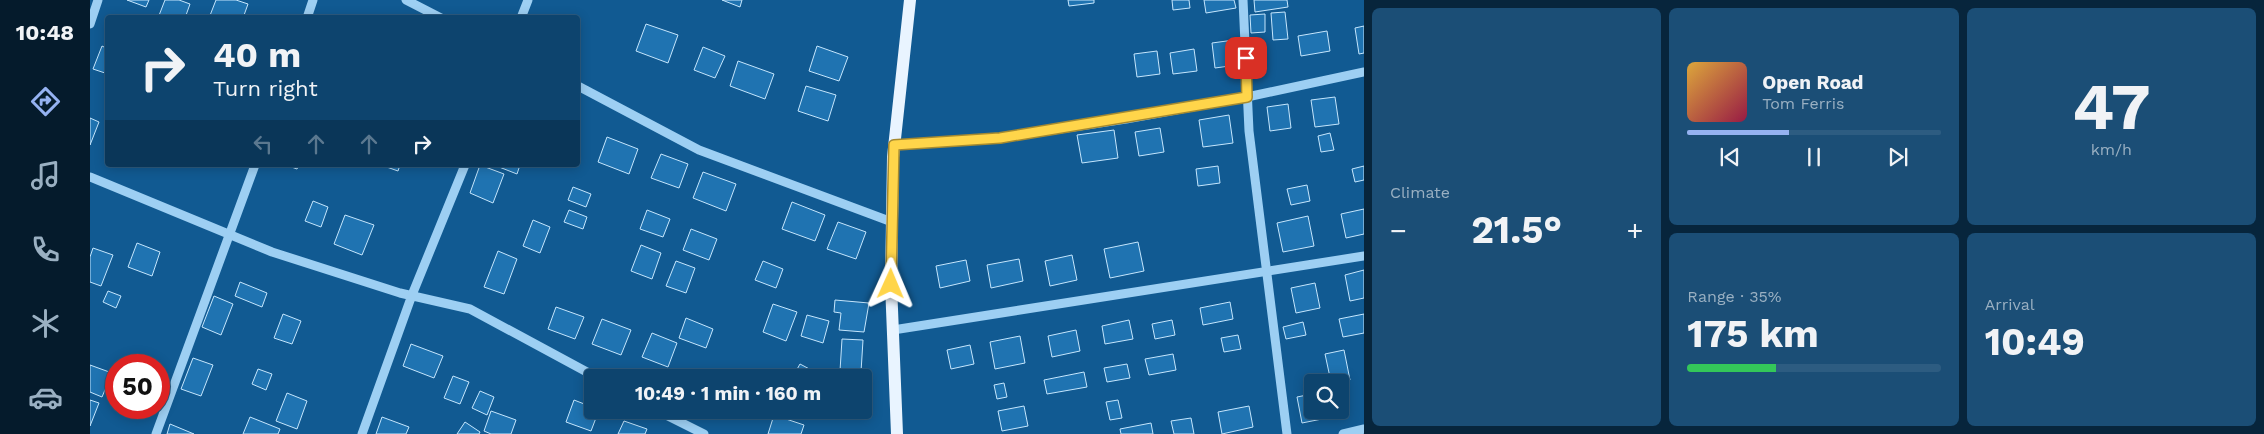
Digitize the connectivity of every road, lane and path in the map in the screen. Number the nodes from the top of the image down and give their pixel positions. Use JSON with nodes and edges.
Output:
{"nodes":[{"id":1,"x":98,"y":0,"type":"edge"},
{"id":2,"x":313,"y":0,"type":"edge"},
{"id":3,"x":406,"y":0,"type":"edge"},
{"id":4,"x":528,"y":0,"type":"edge"},
{"id":5,"x":910,"y":0,"type":"edge"},
{"id":6,"x":1243,"y":0,"type":"edge"},
{"id":7,"x":308,"y":15,"type":"edge"},
{"id":8,"x":435,"y":15,"type":"edge"},
{"id":9,"x":522,"y":15,"type":"edge"},
{"id":10,"x":90,"y":24,"type":"edge"},
{"id":11,"x":1364,"y":72,"type":"edge"},
{"id":12,"x":580,"y":87,"type":"edge"},
{"id":13,"x":1247,"y":97,"type":"junction"},
{"id":14,"x":894,"y":145,"type":"junction"},
{"id":15,"x":254,"y":167,"type":"edge"},
{"id":16,"x":464,"y":167,"type":"edge"},
{"id":17,"x":90,"y":177,"type":"edge"},
{"id":18,"x":892,"y":222,"type":"junction"},
{"id":19,"x":231,"y":236,"type":"junction"},
{"id":20,"x":1364,"y":256,"type":"edge"},
{"id":21,"x":1266,"y":273,"type":"junction"},
{"id":22,"x":412,"y":295,"type":"junction"},
{"id":23,"x":893,"y":330,"type":"junction"},
{"id":24,"x":584,"y":370,"type":"edge"},
{"id":25,"x":674,"y":419,"type":"edge"},
{"id":26,"x":1364,"y":429,"type":"edge"},
{"id":27,"x":156,"y":434,"type":"edge"},
{"id":28,"x":362,"y":434,"type":"edge"},
{"id":29,"x":704,"y":434,"type":"edge"},
{"id":30,"x":897,"y":434,"type":"edge"},
{"id":31,"x":1287,"y":434,"type":"edge"},
{"id":32,"x":1343,"y":434,"type":"edge"}],
"edges":[{"from":1,"to":10,"type":"street"},
{"from":2,"to":7,"type":"street"},
{"from":3,"to":8,"type":"street"},
{"from":4,"to":9,"type":"street"},
{"from":5,"to":14,"type":"main road"},
{"from":6,"to":13,"type":"street"},
{"from":11,"to":13,"type":"street"},
{"from":12,"to":18,"type":"street"},
{"from":13,"to":14,"type":"street"},
{"from":13,"to":21,"type":"street"},
{"from":14,"to":18,"type":"main road"},
{"from":15,"to":19,"type":"street"},
{"from":16,"to":22,"type":"street"},
{"from":17,"to":19,"type":"street"},
{"from":18,"to":23,"type":"main road"},
{"from":19,"to":22,"type":"street"},
{"from":19,"to":27,"type":"street"},
{"from":20,"to":21,"type":"street"},
{"from":21,"to":23,"type":"street"},
{"from":21,"to":31,"type":"street"},
{"from":22,"to":24,"type":"street"},
{"from":22,"to":28,"type":"street"},
{"from":23,"to":30,"type":"main road"},
{"from":25,"to":29,"type":"street"},
{"from":26,"to":32,"type":"street"}]}
